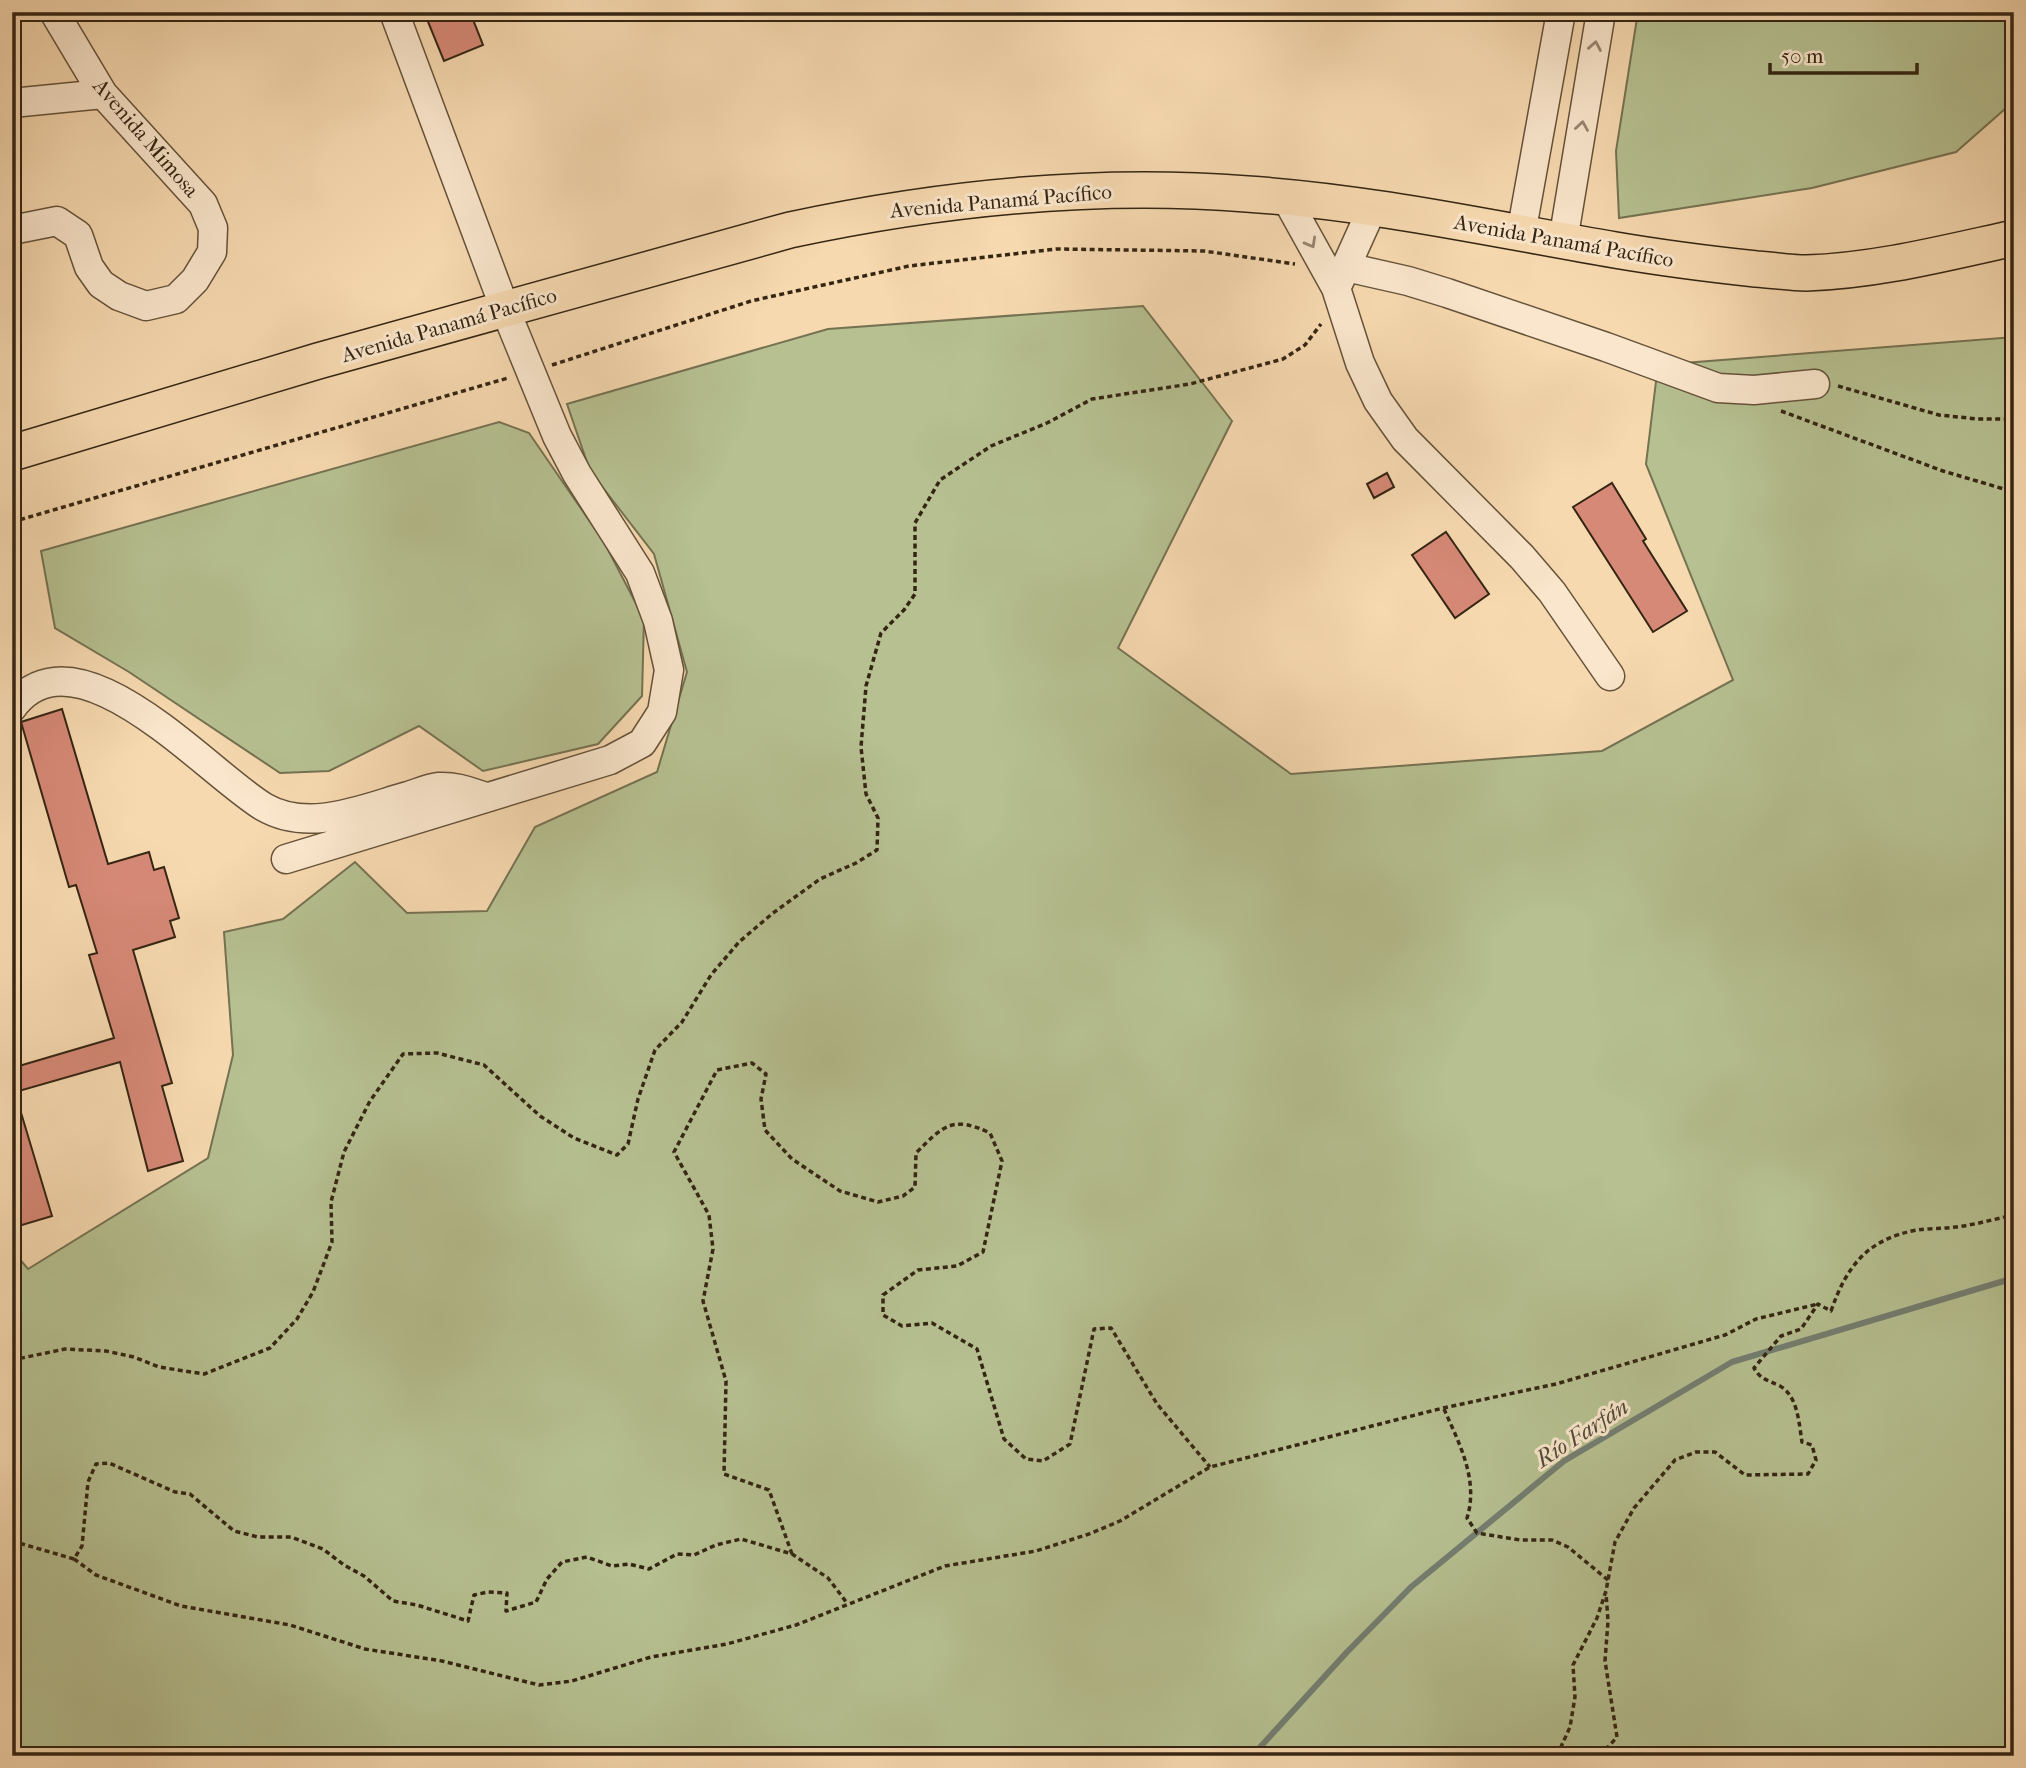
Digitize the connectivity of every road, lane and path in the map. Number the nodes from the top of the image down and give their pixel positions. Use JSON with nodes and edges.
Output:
{"nodes":[{"id":1,"x":54,"y":12,"type":"edge"},
{"id":2,"x":394,"y":12,"type":"edge"},
{"id":3,"x":1561,"y":12,"type":"edge"},
{"id":4,"x":1601,"y":12,"type":"edge"},
{"id":5,"x":103,"y":94,"type":"junction"},
{"id":6,"x":12,"y":103,"type":"edge"},
{"id":7,"x":1533,"y":169,"type":"junction"},
{"id":8,"x":1574,"y":174,"type":"junction"},
{"id":9,"x":1286,"y":198,"type":"junction"},
{"id":10,"x":1372,"y":209,"type":"junction"},
{"id":11,"x":12,"y":230,"type":"edge"},
{"id":12,"x":1521,"y":234,"type":"junction"},
{"id":13,"x":2014,"y":238,"type":"edge"},
{"id":14,"x":1563,"y":241,"type":"junction"},
{"id":15,"x":1336,"y":274,"type":"junction"},
{"id":16,"x":505,"y":309,"type":"junction"},
{"id":17,"x":531,"y":371,"type":"junction"},
{"id":18,"x":1815,"y":384,"type":"joint"},
{"id":19,"x":1780,"y":411,"type":"dead end"},
{"id":20,"x":2014,"y":419,"type":"edge"},
{"id":21,"x":12,"y":453,"type":"edge"},
{"id":22,"x":2014,"y":492,"type":"edge"},
{"id":23,"x":12,"y":522,"type":"edge"},
{"id":24,"x":1610,"y":676,"type":"dead end"},
{"id":25,"x":12,"y":708,"type":"edge"},
{"id":26,"x":486,"y":797,"type":"junction"},
{"id":27,"x":286,"y":859,"type":"dead end"},
{"id":28,"x":2014,"y":1215,"type":"edge"},
{"id":29,"x":1818,"y":1304,"type":"junction"},
{"id":30,"x":12,"y":1357,"type":"edge"},
{"id":31,"x":1444,"y":1408,"type":"junction"},
{"id":32,"x":1210,"y":1467,"type":"junction"},
{"id":33,"x":13,"y":1540,"type":"edge"},
{"id":34,"x":792,"y":1554,"type":"junction"},
{"id":35,"x":74,"y":1559,"type":"junction"},
{"id":36,"x":1608,"y":1580,"type":"junction"},
{"id":37,"x":1606,"y":1591,"type":"junction"},
{"id":38,"x":847,"y":1604,"type":"junction"},
{"id":39,"x":1562,"y":1756,"type":"edge"},
{"id":40,"x":1600,"y":1756,"type":"edge"}],
"edges":[{"from":1,"to":5,"type":"street","name":"Avenida Mimosa"},
{"from":2,"to":16,"type":"street"},
{"from":3,"to":7,"type":"street"},
{"from":8,"to":4,"type":"street","one_way":true},
{"from":5,"to":6,"type":"street"},
{"from":5,"to":11,"type":"street","name":"Avenida Mimosa"},
{"from":7,"to":8,"type":"street"},
{"from":7,"to":12,"type":"street"},
{"from":8,"to":14,"type":"street"},
{"from":9,"to":10,"type":"main road","name":"Avenida Panamá Pacífico"},
{"from":9,"to":15,"type":"street","one_way":true},
{"from":9,"to":16,"type":"main road","name":"Avenida Panamá Pacífico"},
{"from":10,"to":12,"type":"main road","name":"Avenida Panamá Pacífico"},
{"from":10,"to":15,"type":"street"},
{"from":12,"to":14,"type":"main road","name":"Avenida Panamá Pacífico"},
{"from":13,"to":14,"type":"main road","name":"Avenida Panamá Pacífico"},
{"from":15,"to":17,"type":"path"},
{"from":15,"to":18,"type":"street"},
{"from":15,"to":24,"type":"street"},
{"from":15,"to":30,"type":"path"},
{"from":16,"to":17,"type":"street"},
{"from":16,"to":21,"type":"main road","name":"Avenida Panamá Pacífico"},
{"from":17,"to":23,"type":"path"},
{"from":17,"to":26,"type":"street"},
{"from":18,"to":20,"type":"path"},
{"from":19,"to":22,"type":"path"},
{"from":25,"to":26,"type":"street"},
{"from":26,"to":27,"type":"street"},
{"from":28,"to":29,"type":"path"},
{"from":29,"to":31,"type":"path"},
{"from":29,"to":36,"type":"path"},
{"from":31,"to":32,"type":"path"},
{"from":31,"to":36,"type":"path"},
{"from":32,"to":34,"type":"path"},
{"from":32,"to":38,"type":"path"},
{"from":33,"to":35,"type":"path"},
{"from":34,"to":35,"type":"path"},
{"from":34,"to":38,"type":"path"},
{"from":35,"to":38,"type":"path"},
{"from":36,"to":37,"type":"path"},
{"from":37,"to":39,"type":"path"},
{"from":37,"to":40,"type":"path"}]}
